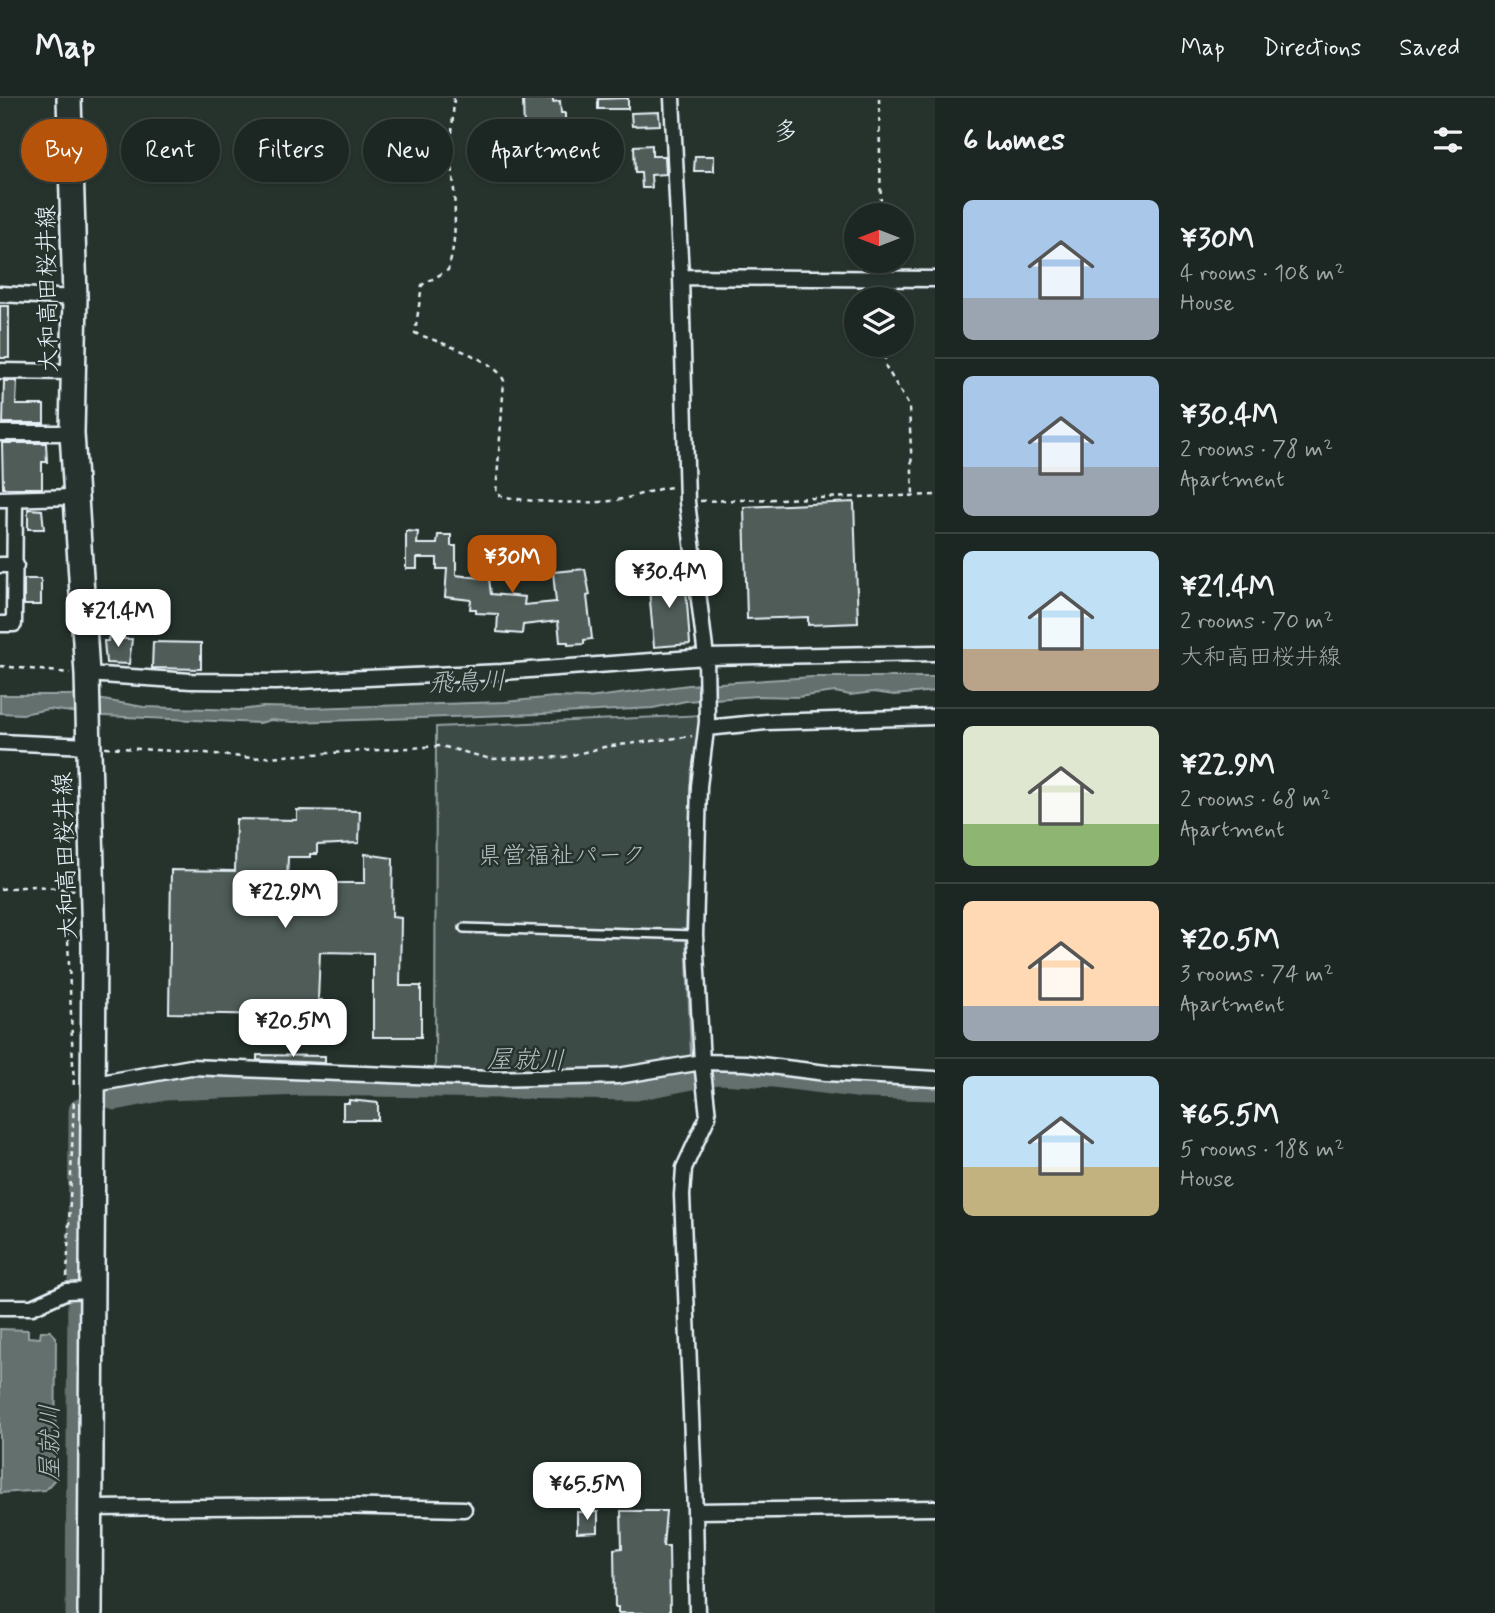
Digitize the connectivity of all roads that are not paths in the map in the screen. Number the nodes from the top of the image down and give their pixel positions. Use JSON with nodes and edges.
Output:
{"nodes":[{"id":1,"x":69,"y":98,"type":"edge"},
{"id":2,"x":672,"y":98,"type":"edge"},
{"id":3,"x":681,"y":277,"type":"junction"},
{"id":4,"x":935,"y":279,"type":"edge"},
{"id":5,"x":0,"y":294,"type":"edge"},
{"id":6,"x":75,"y":298,"type":"junction"},
{"id":7,"x":0,"y":371,"type":"edge"},
{"id":8,"x":75,"y":372,"type":"junction"},
{"id":9,"x":0,"y":433,"type":"edge"},
{"id":10,"x":72,"y":433,"type":"junction"},
{"id":11,"x":74,"y":497,"type":"junction"},
{"id":12,"x":0,"y":499,"type":"edge"},
{"id":13,"x":15,"y":499,"type":"junction"},
{"id":14,"x":0,"y":565,"type":"edge"},
{"id":15,"x":16,"y":565,"type":"junction"},
{"id":16,"x":0,"y":624,"type":"edge"},
{"id":17,"x":935,"y":653,"type":"edge"},
{"id":18,"x":706,"y":661,"type":"junction"},
{"id":19,"x":87,"y":677,"type":"junction"},
{"id":20,"x":935,"y":717,"type":"edge"},
{"id":21,"x":707,"y":728,"type":"junction"},
{"id":22,"x":0,"y":742,"type":"edge"},
{"id":23,"x":88,"y":742,"type":"junction"},
{"id":24,"x":464,"y":928,"type":"dead end"},
{"id":25,"x":695,"y":935,"type":"junction"},
{"id":26,"x":703,"y":1070,"type":"junction"},
{"id":27,"x":935,"y":1079,"type":"edge"},
{"id":28,"x":95,"y":1084,"type":"junction"},
{"id":29,"x":79,"y":1291,"type":"junction"},
{"id":30,"x":0,"y":1307,"type":"edge"},
{"id":31,"x":91,"y":1508,"type":"junction"},
{"id":32,"x":935,"y":1508,"type":"edge"},
{"id":33,"x":464,"y":1509,"type":"dead end"},
{"id":34,"x":695,"y":1511,"type":"junction"},
{"id":35,"x":90,"y":1613,"type":"edge"},
{"id":36,"x":696,"y":1613,"type":"edge"}],
"edges":[{"from":1,"to":6,"type":"main road","name":"大和高田桜井線"},
{"from":2,"to":3,"type":"street"},
{"from":3,"to":4,"type":"street"},
{"from":3,"to":18,"type":"street"},
{"from":5,"to":6,"type":"street"},
{"from":6,"to":8,"type":"main road","name":"大和高田桜井線"},
{"from":7,"to":8,"type":"street"},
{"from":8,"to":10,"type":"main road","name":"大和高田桜井線"},
{"from":9,"to":10,"type":"street"},
{"from":10,"to":11,"type":"main road","name":"大和高田桜井線"},
{"from":11,"to":13,"type":"street"},
{"from":11,"to":19,"type":"main road","name":"大和高田桜井線"},
{"from":12,"to":13,"type":"street"},
{"from":13,"to":15,"type":"street"},
{"from":14,"to":15,"type":"street"},
{"from":15,"to":16,"type":"street"},
{"from":17,"to":18,"type":"street"},
{"from":18,"to":19,"type":"street"},
{"from":18,"to":21,"type":"street"},
{"from":19,"to":23,"type":"main road","name":"大和高田桜井線"},
{"from":20,"to":21,"type":"street"},
{"from":21,"to":25,"type":"street"},
{"from":22,"to":23,"type":"street"},
{"from":23,"to":28,"type":"main road","name":"大和高田桜井線"},
{"from":24,"to":25,"type":"lane"},
{"from":25,"to":26,"type":"street"},
{"from":26,"to":27,"type":"street"},
{"from":26,"to":28,"type":"street"},
{"from":26,"to":34,"type":"street"},
{"from":28,"to":29,"type":"main road","name":"大和高田桜井線"},
{"from":29,"to":30,"type":"street"},
{"from":29,"to":31,"type":"main road","name":"大和高田桜井線"},
{"from":31,"to":33,"type":"street"},
{"from":31,"to":35,"type":"main road","name":"大和高田桜井線"},
{"from":32,"to":34,"type":"street"},
{"from":34,"to":36,"type":"street"}]}
